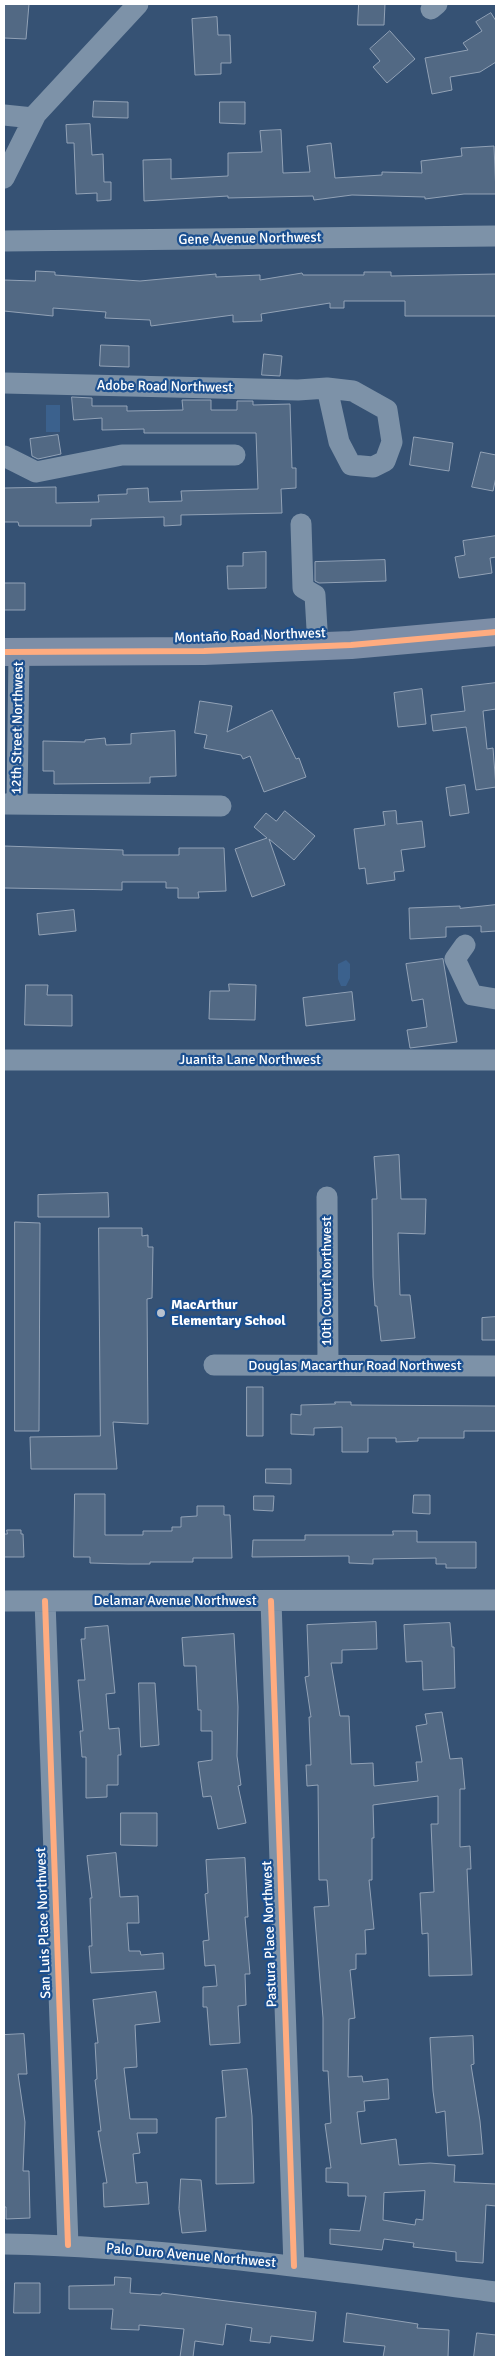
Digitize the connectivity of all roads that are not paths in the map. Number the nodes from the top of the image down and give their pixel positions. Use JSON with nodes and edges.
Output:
{"nodes":[{"id":1,"x":138,"y":4,"type":"edge"},
{"id":2,"x":4,"y":115,"type":"edge"},
{"id":3,"x":33,"y":118,"type":"junction"},
{"id":4,"x":4,"y":178,"type":"edge"},
{"id":5,"x":496,"y":236,"type":"edge"},
{"id":6,"x":4,"y":241,"type":"edge"},
{"id":7,"x":4,"y":382,"type":"edge"},
{"id":8,"x":327,"y":388,"type":"dead end"},
{"id":9,"x":235,"y":455,"type":"dead end"},
{"id":10,"x":4,"y":456,"type":"edge"},
{"id":11,"x":300,"y":524,"type":"dead end"},
{"id":12,"x":496,"y":632,"type":"edge"},
{"id":13,"x":318,"y":646,"type":"junction"},
{"id":14,"x":12,"y":652,"type":"edge"},
{"id":15,"x":10,"y":804,"type":"edge"},
{"id":16,"x":222,"y":806,"type":"dead end"},
{"id":17,"x":465,"y":945,"type":"dead end"},
{"id":18,"x":496,"y":999,"type":"edge"},
{"id":19,"x":4,"y":1060,"type":"edge"},
{"id":20,"x":496,"y":1060,"type":"edge"},
{"id":21,"x":327,"y":1197,"type":"dead end"},
{"id":22,"x":214,"y":1365,"type":"dead end"},
{"id":23,"x":328,"y":1365,"type":"junction"},
{"id":24,"x":496,"y":1366,"type":"edge"},
{"id":25,"x":496,"y":1600,"type":"edge"},
{"id":26,"x":4,"y":1601,"type":"edge"},
{"id":27,"x":45,"y":1601,"type":"junction"},
{"id":28,"x":271,"y":1601,"type":"junction"},
{"id":29,"x":496,"y":1609,"type":"edge"},
{"id":30,"x":4,"y":2244,"type":"edge"},
{"id":31,"x":68,"y":2245,"type":"junction"},
{"id":32,"x":294,"y":2266,"type":"junction"},
{"id":33,"x":496,"y":2292,"type":"edge"}],
"edges":[{"from":1,"to":3,"type":"street"},
{"from":2,"to":3,"type":"street"},
{"from":3,"to":4,"type":"street"},
{"from":5,"to":6,"type":"street","name":"Gene Avenue Northwest"},
{"from":7,"to":8,"type":"street","name":"Adobe Road Northwest"},
{"from":9,"to":10,"type":"street"},
{"from":11,"to":13,"type":"street"},
{"from":12,"to":13,"type":"main road","name":"Montaño Road Northwest"},
{"from":13,"to":14,"type":"main road","name":"Montaño Road Northwest"},
{"from":14,"to":15,"type":"street","name":"12th Street Northwest"},
{"from":15,"to":16,"type":"street"},
{"from":17,"to":18,"type":"street"},
{"from":19,"to":20,"type":"street","name":"Juanita Lane Northwest"},
{"from":21,"to":23,"type":"street","name":"10th Court Northwest"},
{"from":22,"to":23,"type":"street","name":"Douglas Macarthur Road Northwest"},
{"from":23,"to":24,"type":"street","name":"Douglas Macarthur Road Northwest"},
{"from":25,"to":28,"type":"street","name":"Delamar Avenue Northwest"},
{"from":25,"to":29,"type":"street"},
{"from":26,"to":27,"type":"street","name":"Delamar Avenue Northwest"},
{"from":27,"to":28,"type":"street","name":"Delamar Avenue Northwest"},
{"from":27,"to":31,"type":"street","name":"San Luis Place Northwest"},
{"from":28,"to":32,"type":"street","name":"Pastura Place Northwest"},
{"from":30,"to":31,"type":"street","name":"Palo Duro Avenue Northwest"},
{"from":31,"to":32,"type":"street","name":"Palo Duro Avenue Northwest"},
{"from":32,"to":33,"type":"street","name":"Palo Duro Avenue Northwest"}]}
